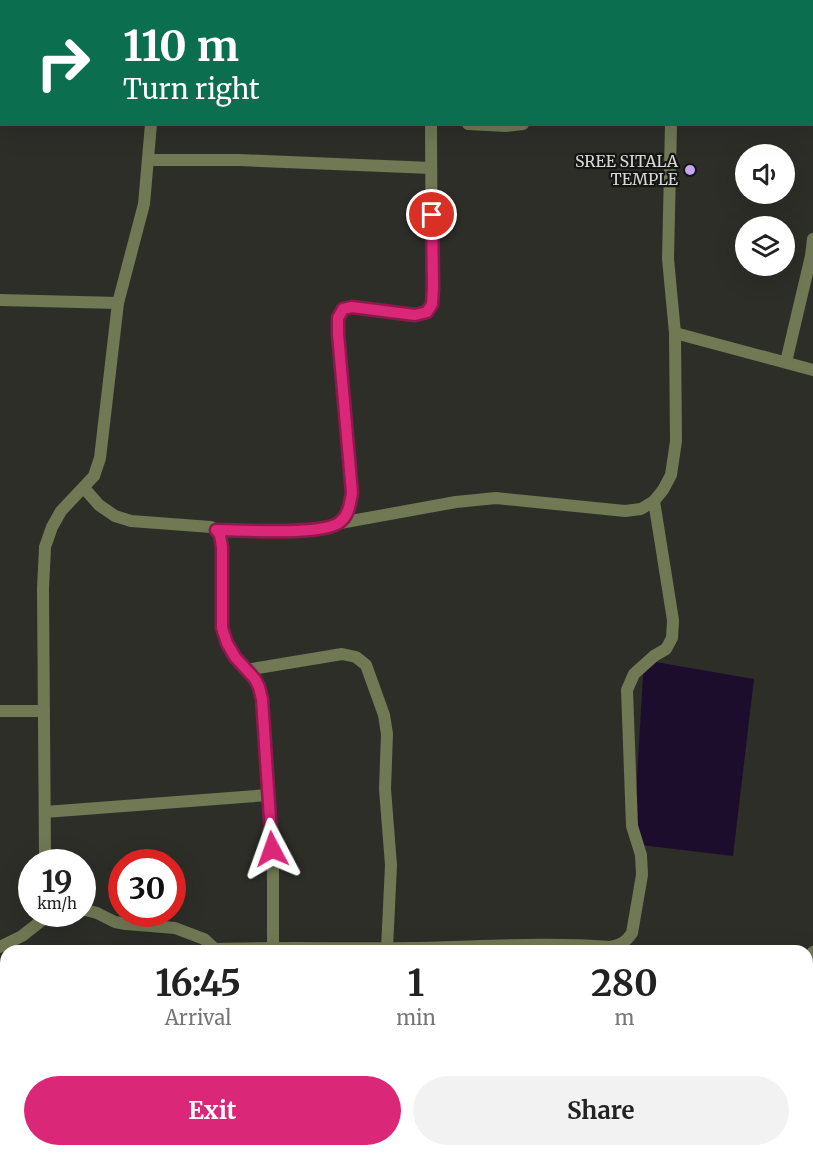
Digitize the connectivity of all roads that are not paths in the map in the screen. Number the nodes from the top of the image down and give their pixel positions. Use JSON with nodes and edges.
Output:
{"nodes":[{"id":1,"x":151,"y":126,"type":"edge"},
{"id":2,"x":432,"y":126,"type":"edge"},
{"id":3,"x":671,"y":126,"type":"edge"},
{"id":4,"x":148,"y":160,"type":"junction"},
{"id":5,"x":431,"y":168,"type":"junction"},
{"id":6,"x":813,"y":239,"type":"edge"},
{"id":7,"x":0,"y":300,"type":"edge"},
{"id":8,"x":118,"y":303,"type":"junction"},
{"id":9,"x":675,"y":333,"type":"junction"},
{"id":10,"x":786,"y":363,"type":"junction"},
{"id":11,"x":813,"y":370,"type":"edge"},
{"id":12,"x":84,"y":488,"type":"junction"},
{"id":13,"x":654,"y":501,"type":"junction"},
{"id":14,"x":340,"y":523,"type":"junction"},
{"id":15,"x":216,"y":530,"type":"junction"},
{"id":16,"x":246,"y":670,"type":"junction"},
{"id":17,"x":0,"y":711,"type":"edge"},
{"id":18,"x":44,"y":711,"type":"junction"},
{"id":19,"x":268,"y":795,"type":"junction"},
{"id":20,"x":45,"y":812,"type":"junction"},
{"id":21,"x":45,"y":849,"type":"edge"},
{"id":22,"x":96,"y":913,"type":"edge"},
{"id":23,"x":33,"y":927,"type":"edge"},
{"id":24,"x":4,"y":945,"type":"edge"},
{"id":25,"x":211,"y":945,"type":"edge"},
{"id":26,"x":273,"y":945,"type":"edge"},
{"id":27,"x":387,"y":945,"type":"edge"},
{"id":28,"x":622,"y":945,"type":"edge"}],
"edges":[{"from":1,"to":4,"type":"street"},
{"from":2,"to":5,"type":"street"},
{"from":3,"to":9,"type":"street"},
{"from":4,"to":5,"type":"street"},
{"from":4,"to":8,"type":"street"},
{"from":5,"to":14,"type":"street"},
{"from":6,"to":10,"type":"street"},
{"from":7,"to":8,"type":"street"},
{"from":8,"to":12,"type":"street"},
{"from":9,"to":10,"type":"street"},
{"from":9,"to":13,"type":"street"},
{"from":10,"to":11,"type":"street"},
{"from":12,"to":15,"type":"street"},
{"from":12,"to":18,"type":"street"},
{"from":13,"to":14,"type":"street"},
{"from":13,"to":28,"type":"street"},
{"from":14,"to":15,"type":"street"},
{"from":15,"to":16,"type":"street"},
{"from":16,"to":19,"type":"street"},
{"from":16,"to":27,"type":"street"},
{"from":17,"to":18,"type":"street"},
{"from":18,"to":20,"type":"street"},
{"from":19,"to":20,"type":"street"},
{"from":19,"to":26,"type":"street"},
{"from":20,"to":21,"type":"street"},
{"from":22,"to":25,"type":"street"},
{"from":23,"to":24,"type":"street"}]}
